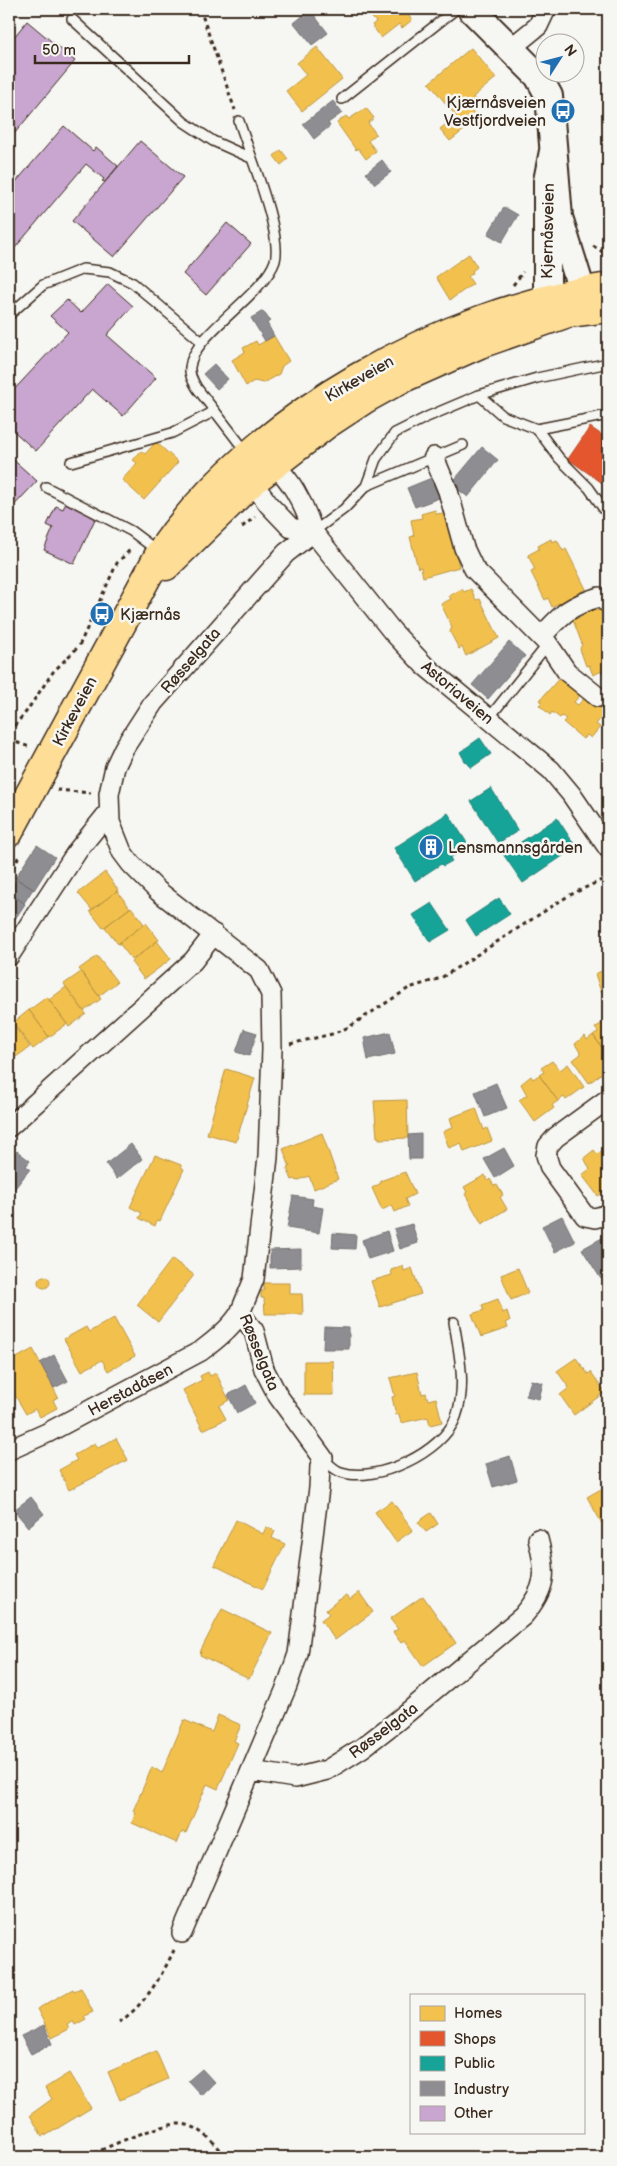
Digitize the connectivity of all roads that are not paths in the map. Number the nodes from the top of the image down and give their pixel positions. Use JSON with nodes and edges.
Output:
{"nodes":[{"id":1,"x":456,"y":9,"type":"edge"},
{"id":2,"x":470,"y":9,"type":"edge"},
{"id":3,"x":546,"y":9,"type":"edge"},
{"id":4,"x":72,"y":19,"type":"dead end"},
{"id":5,"x":511,"y":48,"type":"junction"},
{"id":6,"x":342,"y":99,"type":"dead end"},
{"id":7,"x":239,"y":121,"type":"road end"},
{"id":8,"x":251,"y":158,"type":"junction"},
{"id":9,"x":577,"y":297,"type":"edge"},
{"id":10,"x":608,"y":308,"type":"edge"},
{"id":11,"x":9,"y":315,"type":"edge"},
{"id":12,"x":202,"y":342,"type":"junction"},
{"id":13,"x":608,"y":363,"type":"edge"},
{"id":14,"x":480,"y":395,"type":"junction"},
{"id":15,"x":215,"y":411,"type":"junction"},
{"id":16,"x":608,"y":414,"type":"edge"},
{"id":17,"x":536,"y":429,"type":"junction"},
{"id":18,"x":463,"y":445,"type":"dead end"},
{"id":19,"x":434,"y":457,"type":"junction"},
{"id":20,"x":261,"y":459,"type":"junction"},
{"id":21,"x":71,"y":462,"type":"dead end"},
{"id":22,"x":252,"y":482,"type":"junction"},
{"id":23,"x":366,"y":486,"type":"junction"},
{"id":24,"x":46,"y":487,"type":"dead end"},
{"id":25,"x":608,"y":515,"type":"edge"},
{"id":26,"x":313,"y":532,"type":"junction"},
{"id":27,"x":157,"y":551,"type":"junction"},
{"id":28,"x":604,"y":600,"type":"edge"},
{"id":29,"x":545,"y":641,"type":"junction"},
{"id":30,"x":598,"y":697,"type":"dead end"},
{"id":31,"x":489,"y":718,"type":"junction"},
{"id":32,"x":109,"y":804,"type":"junction"},
{"id":33,"x":9,"y":832,"type":"edge"},
{"id":34,"x":608,"y":848,"type":"edge"},
{"id":35,"x":214,"y":934,"type":"junction"},
{"id":36,"x":9,"y":956,"type":"edge"},
{"id":37,"x":608,"y":1100,"type":"edge"},
{"id":38,"x":9,"y":1127,"type":"edge"},
{"id":39,"x":608,"y":1214,"type":"edge"},
{"id":40,"x":240,"y":1313,"type":"junction"},
{"id":41,"x":454,"y":1322,"type":"dead end"},
{"id":42,"x":9,"y":1450,"type":"edge"},
{"id":43,"x":323,"y":1458,"type":"junction"},
{"id":44,"x":538,"y":1539,"type":"dead end"},
{"id":45,"x":251,"y":1771,"type":"junction"},
{"id":46,"x":182,"y":1933,"type":"road end"}],
"edges":[{"from":1,"to":6,"type":"lane"},
{"from":2,"to":5,"type":"main road","name":"Kjernåsveien"},
{"from":3,"to":5,"type":"street"},
{"from":4,"to":8,"type":"lane"},
{"from":5,"to":9,"type":"main road","name":"Kjernåsveien"},
{"from":7,"to":8,"type":"lane"},
{"from":8,"to":12,"type":"lane"},
{"from":9,"to":10,"type":"main road","name":"Kirkeveien"},
{"from":9,"to":20,"type":"main road","name":"Kirkeveien"},
{"from":11,"to":12,"type":"lane"},
{"from":12,"to":15,"type":"lane"},
{"from":13,"to":14,"type":"lane"},
{"from":14,"to":17,"type":"lane"},
{"from":14,"to":23,"type":"lane"},
{"from":15,"to":20,"type":"lane"},
{"from":15,"to":21,"type":"lane"},
{"from":16,"to":17,"type":"lane"},
{"from":17,"to":25,"type":"lane"},
{"from":18,"to":19,"type":"lane"},
{"from":19,"to":23,"type":"lane"},
{"from":19,"to":29,"type":"street"},
{"from":20,"to":22,"type":"main road","name":"Kirkeveien"},
{"from":20,"to":26,"type":"street","name":"Astoriaveien"},
{"from":20,"to":27,"type":"main road","name":"Kirkeveien"},
{"from":22,"to":26,"type":"street"},
{"from":22,"to":27,"type":"main road","name":"Kirkeveien"},
{"from":23,"to":26,"type":"lane"},
{"from":24,"to":27,"type":"lane"},
{"from":26,"to":31,"type":"street","name":"Astoriaveien"},
{"from":26,"to":32,"type":"street","name":"Røsselgata"},
{"from":27,"to":33,"type":"main road","name":"Kirkeveien"},
{"from":28,"to":29,"type":"street"},
{"from":29,"to":30,"type":"street"},
{"from":29,"to":31,"type":"lane"},
{"from":31,"to":34,"type":"street","name":"Astoriaveien"},
{"from":32,"to":35,"type":"street","name":"Røsselgata"},
{"from":32,"to":36,"type":"street","name":"Røsselgata"},
{"from":35,"to":38,"type":"street"},
{"from":35,"to":40,"type":"street","name":"Røsselgata"},
{"from":37,"to":39,"type":"street"},
{"from":40,"to":42,"type":"street","name":"Herstadåsen"},
{"from":40,"to":43,"type":"street","name":"Røsselgata"},
{"from":41,"to":43,"type":"lane"},
{"from":43,"to":45,"type":"street"},
{"from":44,"to":45,"type":"street","name":"Røsselgata"},
{"from":45,"to":46,"type":"street"}]}
